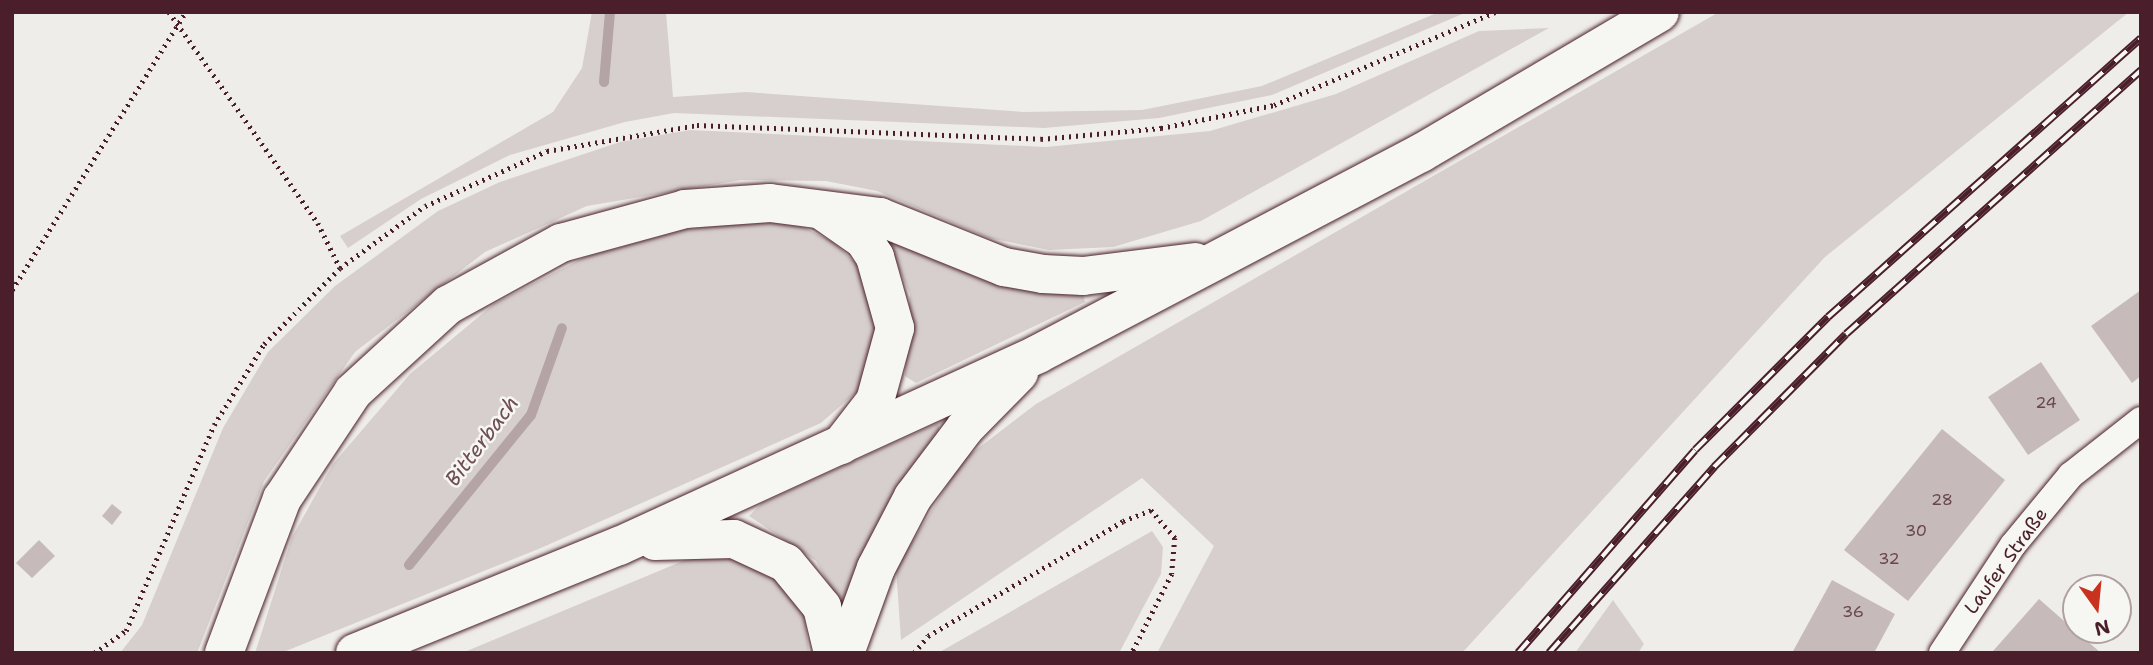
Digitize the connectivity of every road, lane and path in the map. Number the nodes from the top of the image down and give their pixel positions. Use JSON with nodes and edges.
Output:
{"nodes":[{"id":1,"x":169,"y":12,"type":"edge"},
{"id":2,"x":186,"y":12,"type":"edge"},
{"id":3,"x":1660,"y":12,"type":"edge"},
{"id":4,"x":178,"y":20,"type":"junction"},
{"id":5,"x":813,"y":205,"type":"junction"},
{"id":6,"x":1228,"y":257,"type":"junction"},
{"id":7,"x":340,"y":268,"type":"dead end"},
{"id":8,"x":12,"y":290,"type":"edge"},
{"id":9,"x":1038,"y":354,"type":"junction"},
{"id":10,"x":2141,"y":420,"type":"edge"},
{"id":11,"x":836,"y":450,"type":"junction"},
{"id":12,"x":619,"y":546,"type":"junction"},
{"id":13,"x":224,"y":653,"type":"edge"},
{"id":14,"x":355,"y":653,"type":"edge"},
{"id":15,"x":833,"y":653,"type":"edge"},
{"id":16,"x":845,"y":653,"type":"edge"},
{"id":17,"x":914,"y":653,"type":"edge"},
{"id":18,"x":1132,"y":653,"type":"edge"},
{"id":19,"x":1942,"y":653,"type":"edge"}],
"edges":[{"from":1,"to":4,"type":"path"},
{"from":2,"to":4,"type":"path"},
{"from":3,"to":6,"type":"main road"},
{"from":4,"to":7,"type":"path"},
{"from":4,"to":8,"type":"path"},
{"from":5,"to":6,"type":"main road"},
{"from":5,"to":11,"type":"main road"},
{"from":5,"to":13,"type":"main road"},
{"from":6,"to":9,"type":"main road"},
{"from":9,"to":11,"type":"main road"},
{"from":9,"to":16,"type":"main road"},
{"from":10,"to":19,"type":"street","name":"Laufer Straße"},
{"from":11,"to":12,"type":"main road"},
{"from":12,"to":14,"type":"main road"},
{"from":12,"to":15,"type":"main road"},
{"from":17,"to":18,"type":"path"}]}
